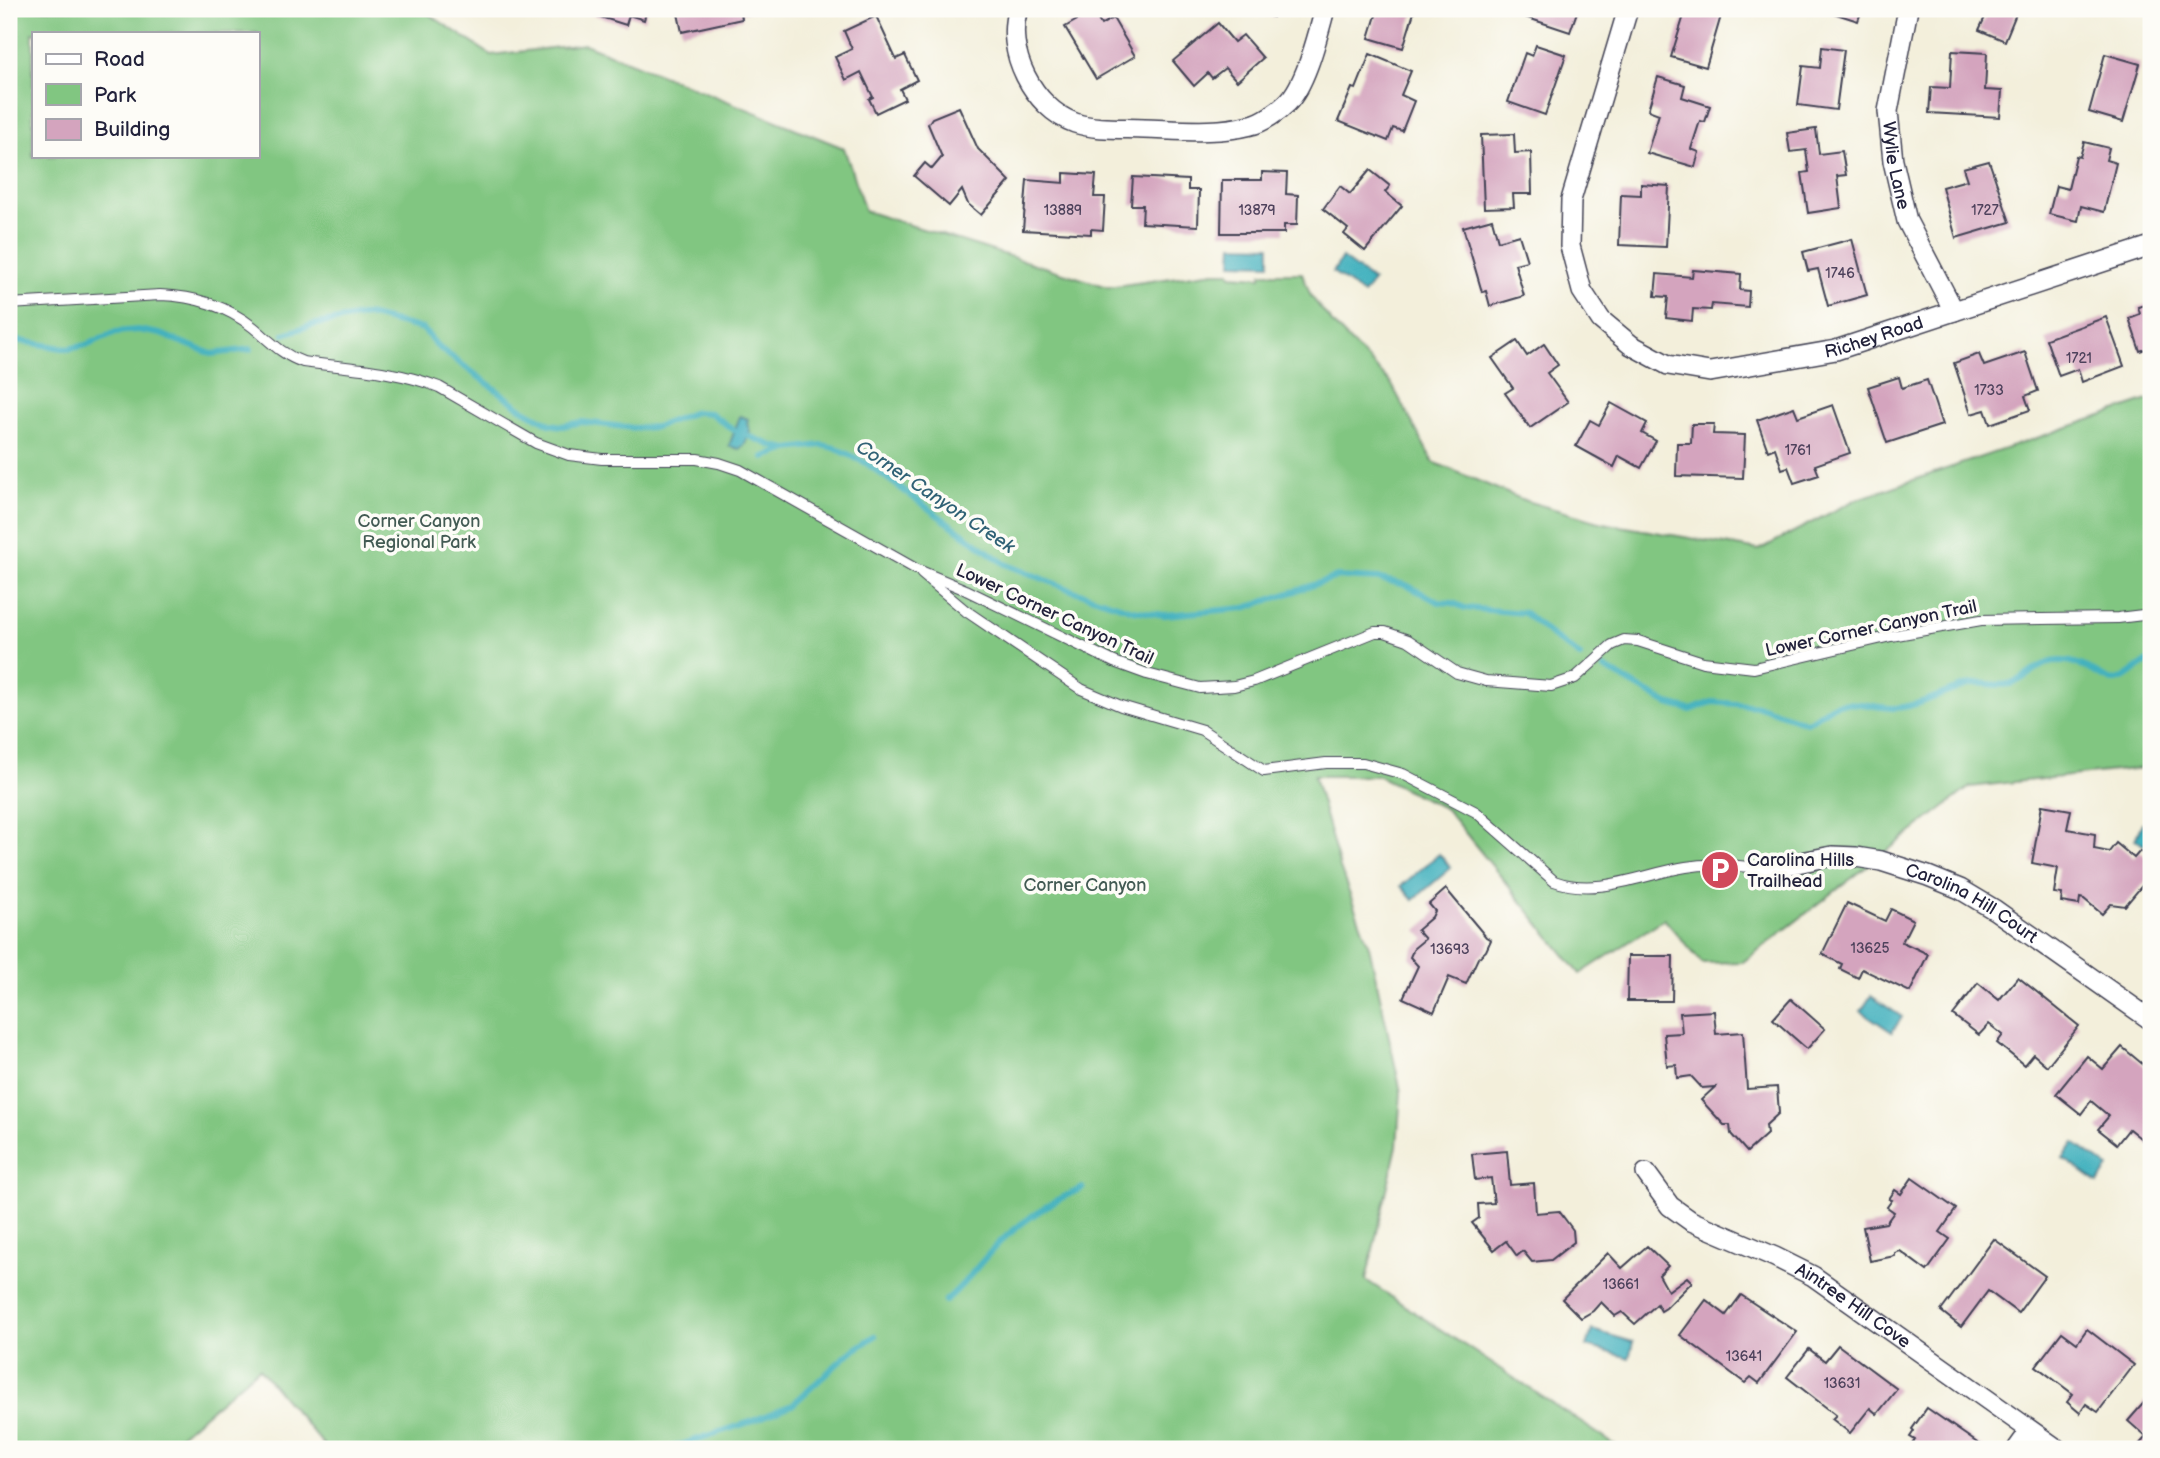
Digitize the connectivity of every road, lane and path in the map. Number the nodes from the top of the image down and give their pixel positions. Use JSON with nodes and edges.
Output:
{"nodes":[{"id":1,"x":1018,"y":9,"type":"edge"},
{"id":2,"x":1325,"y":9,"type":"edge"},
{"id":3,"x":1628,"y":9,"type":"edge"},
{"id":4,"x":1908,"y":9,"type":"edge"},
{"id":5,"x":2151,"y":246,"type":"edge"},
{"id":6,"x":9,"y":304,"type":"edge"},
{"id":7,"x":1954,"y":311,"type":"junction"},
{"id":8,"x":916,"y":569,"type":"junction"},
{"id":9,"x":2151,"y":614,"type":"edge"},
{"id":10,"x":1766,"y":869,"type":"joint"},
{"id":11,"x":2151,"y":1020,"type":"edge"},
{"id":12,"x":1646,"y":1173,"type":"dead end"},
{"id":13,"x":2030,"y":1431,"type":"junction"},
{"id":14,"x":2017,"y":1449,"type":"edge"},
{"id":15,"x":2057,"y":1449,"type":"edge"}],
"edges":[{"from":1,"to":2,"type":"street"},
{"from":3,"to":7,"type":"street","name":"Richey Road"},
{"from":4,"to":7,"type":"street","name":"Wylie Lane"},
{"from":5,"to":7,"type":"street","name":"Richey Road"},
{"from":6,"to":8,"type":"lane","name":"Lower Corner Canyon Trail"},
{"from":8,"to":9,"type":"lane","name":"Lower Corner Canyon Trail"},
{"from":8,"to":10,"type":"lane"},
{"from":10,"to":11,"type":"street","name":"Carolina Hill Court"},
{"from":12,"to":13,"type":"street","name":"Aintree Hill Cove"},
{"from":13,"to":14,"type":"street"},
{"from":13,"to":15,"type":"street","name":"Aintree Hill Cove"}]}
